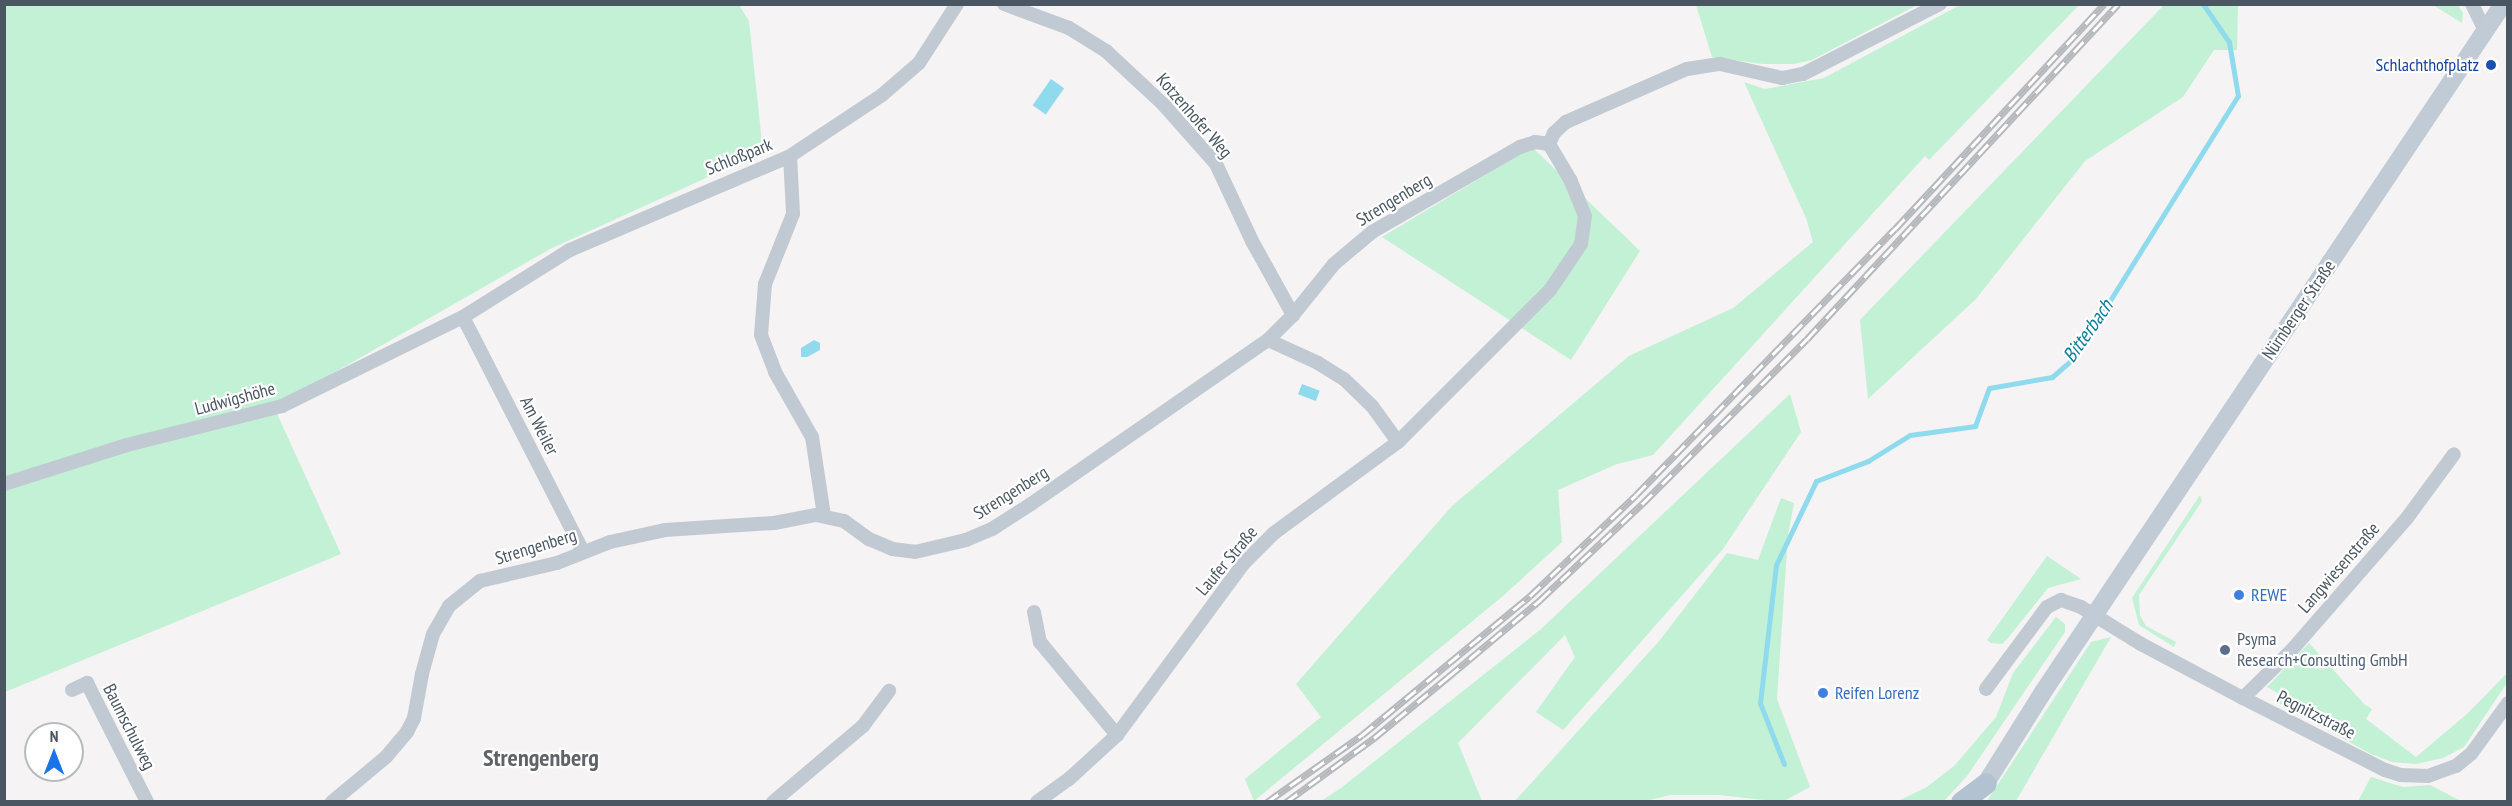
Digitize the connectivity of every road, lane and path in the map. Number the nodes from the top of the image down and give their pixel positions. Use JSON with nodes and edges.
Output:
{"nodes":[{"id":1,"x":957,"y":4,"type":"edge"},
{"id":2,"x":1004,"y":4,"type":"edge"},
{"id":3,"x":1940,"y":4,"type":"edge"},
{"id":4,"x":2472,"y":4,"type":"edge"},
{"id":5,"x":2503,"y":4,"type":"edge"},
{"id":6,"x":2485,"y":31,"type":"junction"},
{"id":7,"x":1549,"y":144,"type":"junction"},
{"id":8,"x":790,"y":156,"type":"junction"},
{"id":9,"x":1293,"y":315,"type":"junction"},
{"id":10,"x":463,"y":317,"type":"junction"},
{"id":11,"x":1268,"y":340,"type":"junction"},
{"id":12,"x":1398,"y":442,"type":"junction"},
{"id":13,"x":2454,"y":454,"type":"dead end"},
{"id":14,"x":4,"y":484,"type":"edge"},
{"id":15,"x":824,"y":515,"type":"junction"},
{"id":16,"x":583,"y":552,"type":"junction"},
{"id":17,"x":1034,"y":612,"type":"dead end"},
{"id":18,"x":2094,"y":616,"type":"junction"},
{"id":19,"x":1986,"y":689,"type":"dead end"},
{"id":20,"x":72,"y":690,"type":"dead end"},
{"id":21,"x":890,"y":691,"type":"dead end"},
{"id":22,"x":2243,"y":698,"type":"junction"},
{"id":23,"x":2508,"y":703,"type":"edge"},
{"id":24,"x":1117,"y":735,"type":"junction"},
{"id":25,"x":1986,"y":783,"type":"junction"},
{"id":26,"x":147,"y":801,"type":"edge"},
{"id":27,"x":332,"y":801,"type":"edge"},
{"id":28,"x":773,"y":801,"type":"edge"},
{"id":29,"x":1037,"y":801,"type":"edge"},
{"id":30,"x":1961,"y":801,"type":"edge"},
{"id":31,"x":1974,"y":801,"type":"edge"}],
"edges":[{"from":1,"to":8,"type":"street"},
{"from":2,"to":9,"type":"street","name":"Kotzenhofer Weg"},
{"from":3,"to":7,"type":"street"},
{"from":4,"to":6,"type":"street"},
{"from":5,"to":6,"type":"main road","name":"Nürnberger Straße"},
{"from":6,"to":18,"type":"main road","name":"Nürnberger Straße"},
{"from":7,"to":9,"type":"street","name":"Strengenberg"},
{"from":7,"to":12,"type":"street","name":"Laufer Straße"},
{"from":8,"to":10,"type":"street","name":"Schloßpark"},
{"from":8,"to":15,"type":"street","name":"Schloßpark"},
{"from":9,"to":11,"type":"street","name":"Strengenberg"},
{"from":10,"to":14,"type":"street","name":"Ludwigshöhe"},
{"from":10,"to":16,"type":"street","name":"Am Weiler"},
{"from":11,"to":12,"type":"street"},
{"from":11,"to":15,"type":"street","name":"Strengenberg"},
{"from":12,"to":24,"type":"street","name":"Laufer Straße"},
{"from":13,"to":22,"type":"street","name":"Langwiesenstraße"},
{"from":15,"to":16,"type":"street","name":"Strengenberg"},
{"from":16,"to":27,"type":"street","name":"Strengenberg"},
{"from":17,"to":24,"type":"street"},
{"from":18,"to":19,"type":"street"},
{"from":18,"to":22,"type":"street","name":"Pegnitzstraße"},
{"from":18,"to":25,"type":"main road","name":"Nürnberger Straße"},
{"from":20,"to":26,"type":"street","name":"Baumschulweg"},
{"from":21,"to":28,"type":"street"},
{"from":22,"to":23,"type":"street","name":"Pegnitzstraße"},
{"from":24,"to":29,"type":"street","name":"Laufer Straße"},
{"from":25,"to":30,"type":"main road"},
{"from":25,"to":31,"type":"main road"}]}
